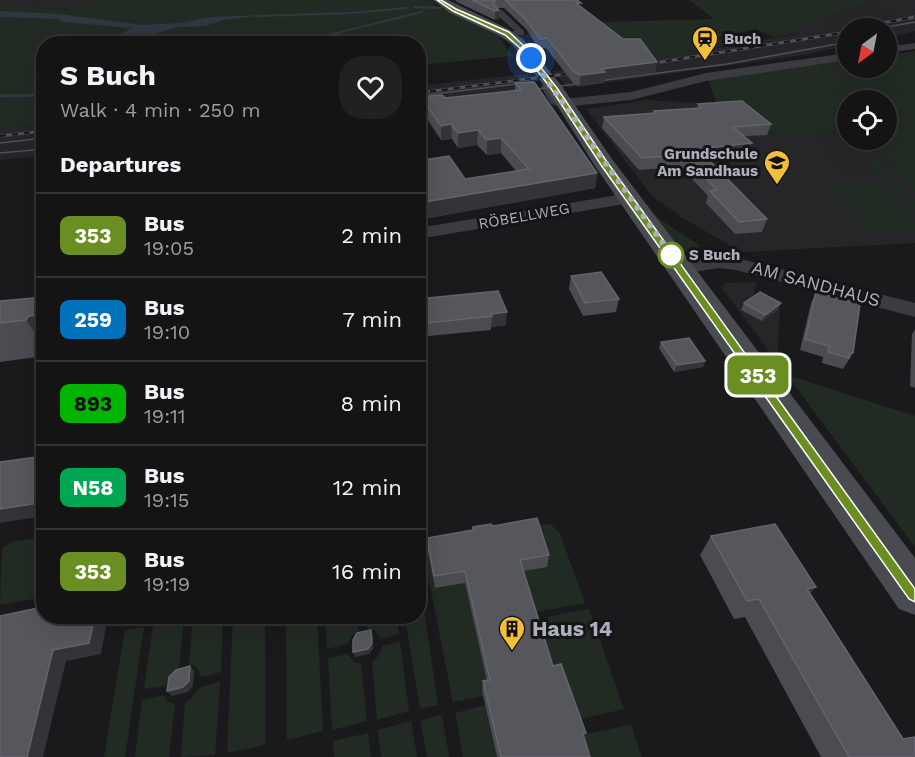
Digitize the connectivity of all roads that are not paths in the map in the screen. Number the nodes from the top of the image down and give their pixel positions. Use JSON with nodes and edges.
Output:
{"nodes":[{"id":1,"x":439,"y":0,"type":"edge"},
{"id":2,"x":499,"y":12,"type":"edge"},
{"id":3,"x":507,"y":33,"type":"junction"},
{"id":4,"x":915,"y":46,"type":"edge"},
{"id":5,"x":897,"y":48,"type":"edge"},
{"id":6,"x":837,"y":58,"type":"edge"},
{"id":7,"x":563,"y":103,"type":"junction"},
{"id":8,"x":630,"y":198,"type":"junction"},
{"id":9,"x":426,"y":233,"type":"edge"},
{"id":10,"x":681,"y":268,"type":"junction"},
{"id":11,"x":915,"y":310,"type":"edge"},
{"id":12,"x":915,"y":594,"type":"edge"}],
"edges":[{"from":1,"to":3,"type":"main road"},
{"from":2,"to":3,"type":"street"},
{"from":3,"to":7,"type":"main road"},
{"from":4,"to":5,"type":"street"},
{"from":6,"to":7,"type":"street"},
{"from":7,"to":8,"type":"main road"},
{"from":8,"to":9,"type":"street","name":"RÖBELLWEG"},
{"from":8,"to":10,"type":"main road"},
{"from":10,"to":11,"type":"street","name":"AM SANDHAUS"},
{"from":10,"to":12,"type":"main road"}]}
